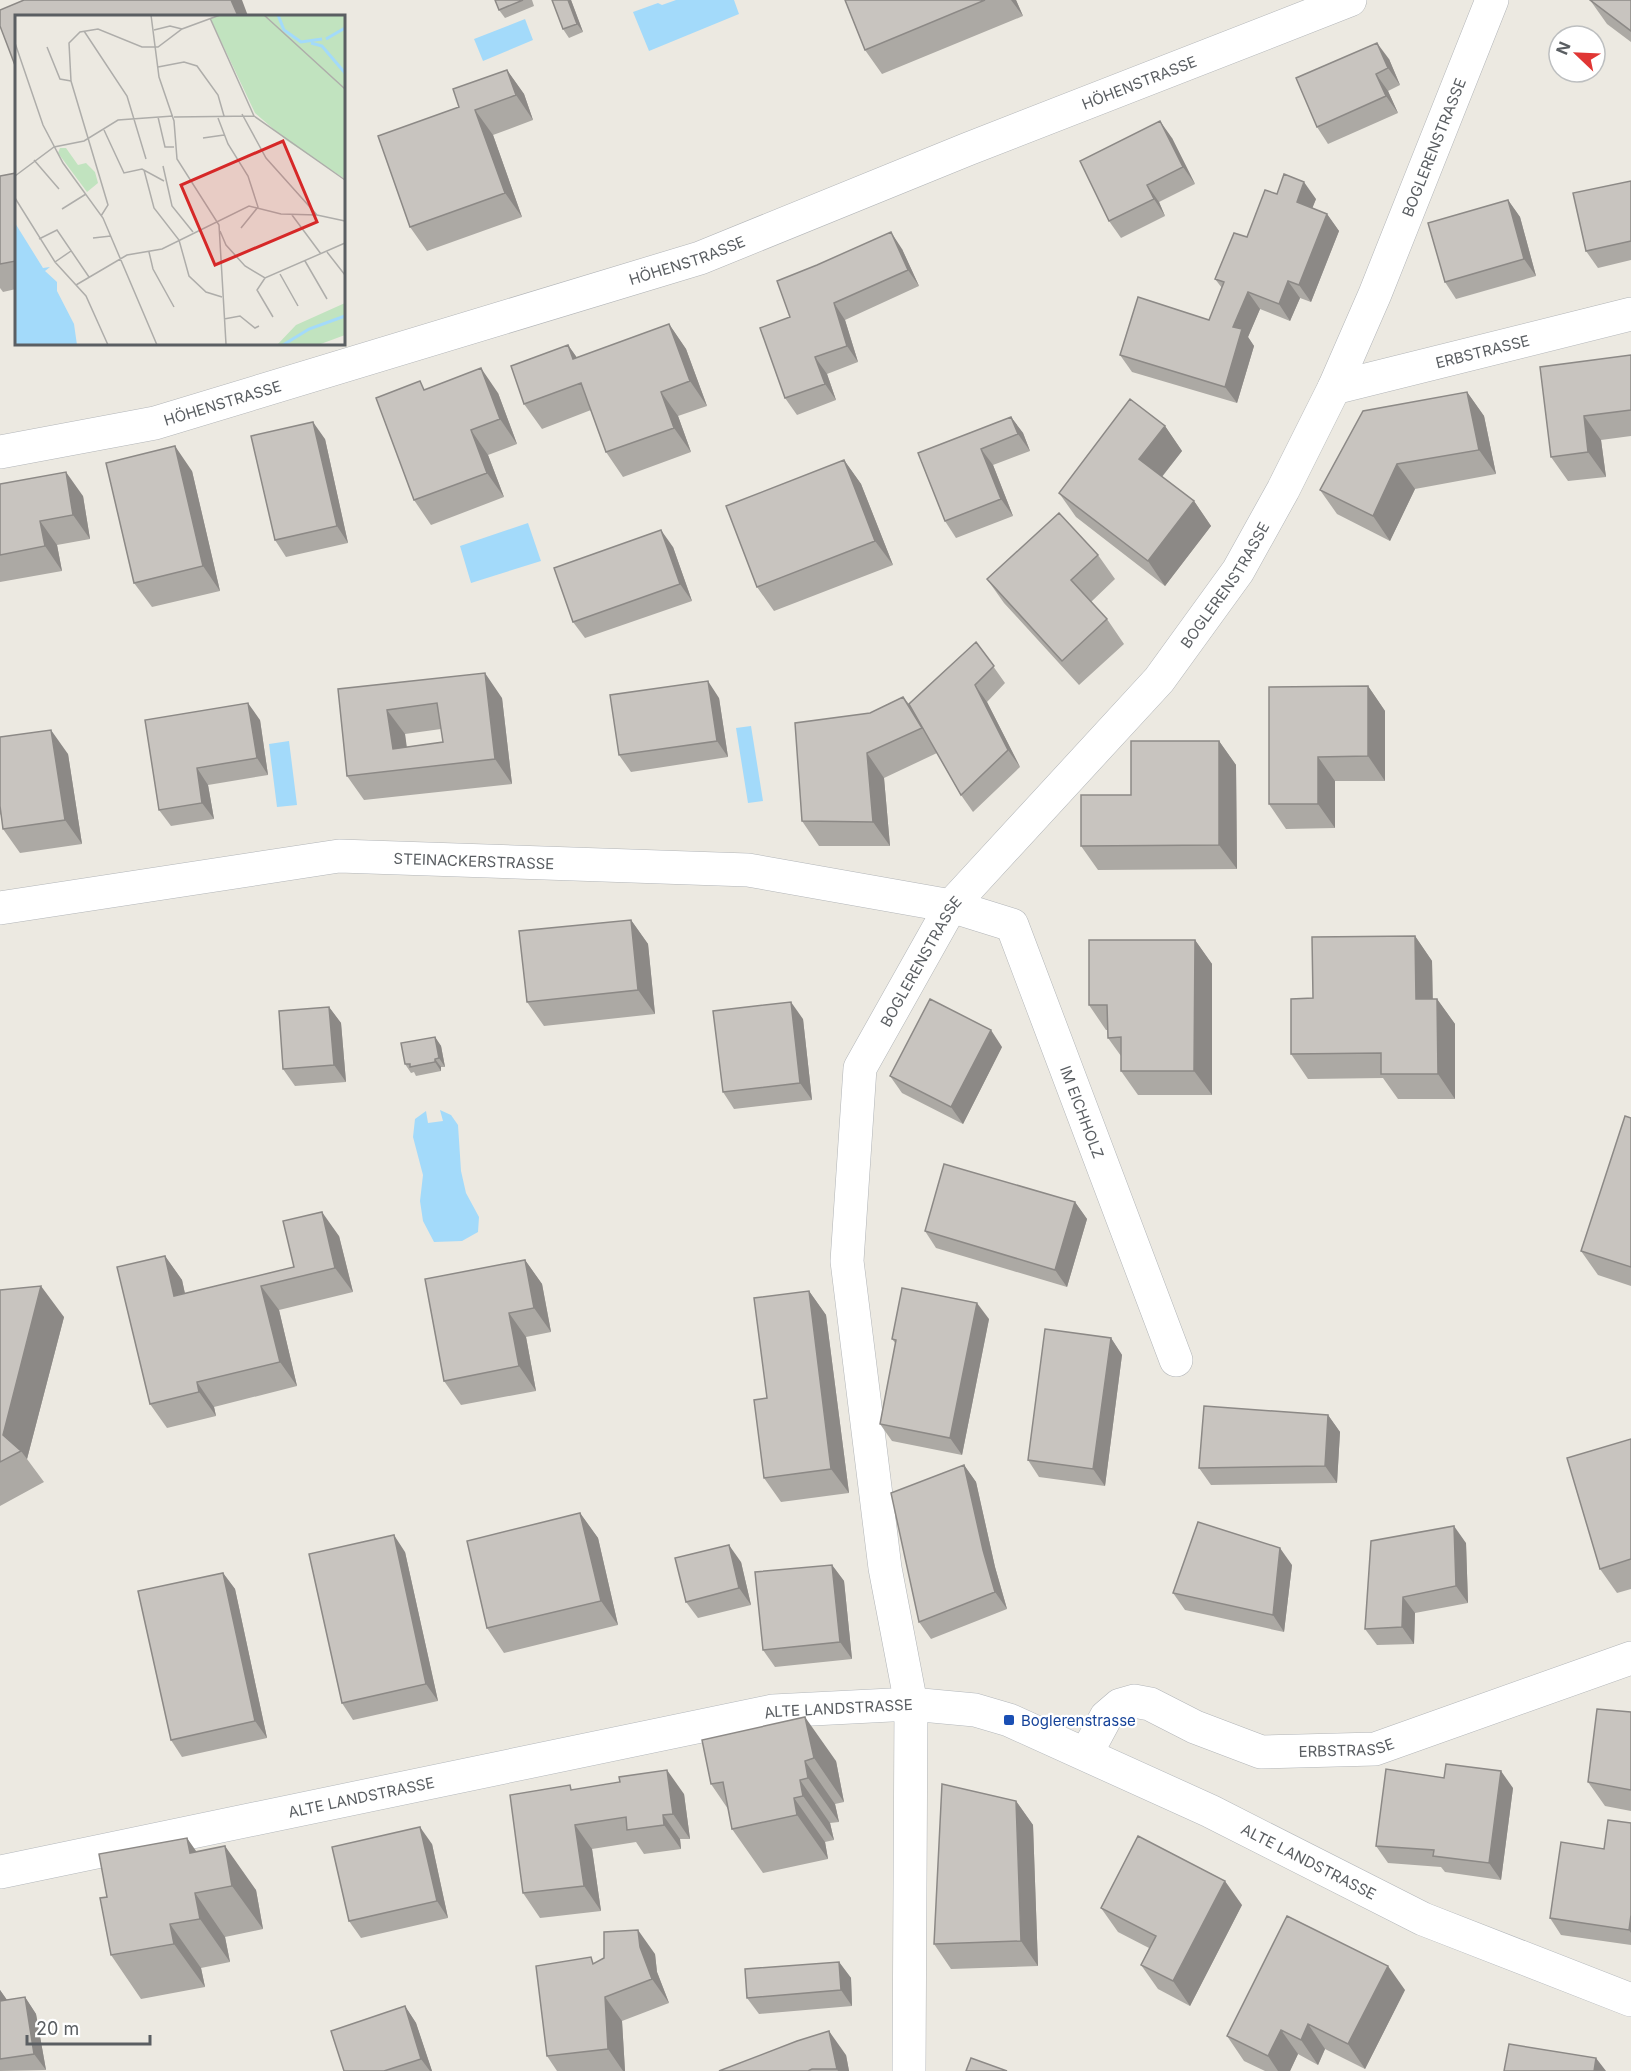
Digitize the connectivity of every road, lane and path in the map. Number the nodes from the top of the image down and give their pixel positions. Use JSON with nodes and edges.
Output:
{"nodes":[{"id":1,"x":1350,"y":0,"type":"edge"},
{"id":2,"x":1492,"y":0,"type":"edge"},
{"id":3,"x":1631,"y":314,"type":"edge"},
{"id":4,"x":1334,"y":388,"type":"junction"},
{"id":5,"x":0,"y":452,"type":"edge"},
{"id":6,"x":951,"y":906,"type":"junction"},
{"id":7,"x":0,"y":908,"type":"edge"},
{"id":8,"x":1176,"y":1360,"type":"dead end"},
{"id":9,"x":1631,"y":1658,"type":"edge"},
{"id":10,"x":911,"y":1704,"type":"junction"},
{"id":11,"x":1086,"y":1754,"type":"junction"},
{"id":12,"x":0,"y":1872,"type":"edge"},
{"id":13,"x":1631,"y":2000,"type":"edge"},
{"id":14,"x":909,"y":2071,"type":"edge"}],
"edges":[{"from":1,"to":5,"type":"street","name":"HÖHENSTRASSE"},
{"from":2,"to":4,"type":"street","name":"BOGLERENSTRASSE"},
{"from":3,"to":4,"type":"street","name":"ERBSTRASSE"},
{"from":4,"to":6,"type":"street","name":"BOGLERENSTRASSE"},
{"from":6,"to":7,"type":"street","name":"STEINACKERSTRASSE"},
{"from":6,"to":8,"type":"street","name":"IM EICHHOLZ"},
{"from":6,"to":10,"type":"street","name":"BOGLERENSTRASSE"},
{"from":9,"to":11,"type":"street","name":"ERBSTRASSE"},
{"from":10,"to":11,"type":"street","name":"ALTE LANDSTRASSE"},
{"from":10,"to":12,"type":"street","name":"ALTE LANDSTRASSE"},
{"from":10,"to":14,"type":"street","name":"BOGLERENSTRASSE"},
{"from":11,"to":13,"type":"street","name":"ALTE LANDSTRASSE"}]}
